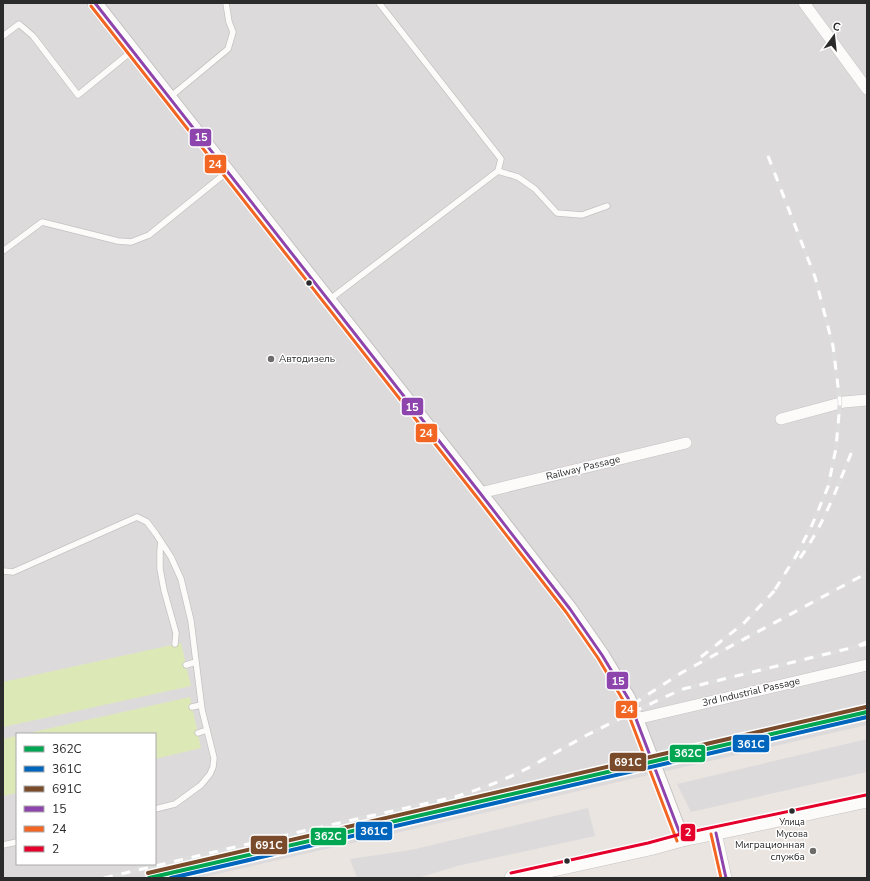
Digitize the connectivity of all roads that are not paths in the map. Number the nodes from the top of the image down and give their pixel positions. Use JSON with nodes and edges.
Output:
{"nodes":[{"id":1,"x":95,"y":3,"type":"edge"},
{"id":2,"x":226,"y":3,"type":"edge"},
{"id":3,"x":379,"y":3,"type":"edge"},
{"id":4,"x":804,"y":3,"type":"edge"},
{"id":5,"x":3,"y":36,"type":"edge"},
{"id":6,"x":133,"y":51,"type":"junction"},
{"id":7,"x":867,"y":89,"type":"edge"},
{"id":8,"x":170,"y":97,"type":"junction"},
{"id":9,"x":228,"y":171,"type":"junction"},
{"id":10,"x":498,"y":171,"type":"junction"},
{"id":11,"x":607,"y":206,"type":"dead end"},
{"id":12,"x":3,"y":251,"type":"edge"},
{"id":13,"x":329,"y":300,"type":"junction"},
{"id":14,"x":867,"y":400,"type":"edge"},
{"id":15,"x":781,"y":419,"type":"dead end"},
{"id":16,"x":686,"y":443,"type":"dead end"},
{"id":17,"x":480,"y":493,"type":"junction"},
{"id":18,"x":161,"y":542,"type":"junction"},
{"id":19,"x":3,"y":572,"type":"edge"},
{"id":20,"x":175,"y":644,"type":"dead end"},
{"id":21,"x":196,"y":662,"type":"junction"},
{"id":22,"x":186,"y":665,"type":"dead end"},
{"id":23,"x":867,"y":666,"type":"edge"},
{"id":24,"x":201,"y":704,"type":"junction"},
{"id":25,"x":192,"y":707,"type":"dead end"},
{"id":26,"x":636,"y":719,"type":"junction"},
{"id":27,"x":207,"y":730,"type":"junction"},
{"id":28,"x":198,"y":733,"type":"dead end"},
{"id":29,"x":867,"y":800,"type":"edge"},
{"id":30,"x":156,"y":809,"type":"edge"},
{"id":31,"x":716,"y":833,"type":"junction"},
{"id":32,"x":682,"y":840,"type":"junction"},
{"id":33,"x":16,"y":842,"type":"edge"},
{"id":34,"x":3,"y":845,"type":"edge"},
{"id":35,"x":512,"y":878,"type":"edge"},
{"id":36,"x":726,"y":878,"type":"edge"}],
"edges":[{"from":1,"to":6,"type":"street"},
{"from":2,"to":8,"type":"lane"},
{"from":3,"to":10,"type":"lane"},
{"from":4,"to":7,"type":"street"},
{"from":5,"to":6,"type":"lane"},
{"from":6,"to":8,"type":"street"},
{"from":8,"to":9,"type":"street"},
{"from":9,"to":12,"type":"lane"},
{"from":9,"to":13,"type":"street"},
{"from":10,"to":11,"type":"lane"},
{"from":10,"to":13,"type":"lane"},
{"from":13,"to":17,"type":"street"},
{"from":14,"to":15,"type":"street"},
{"from":16,"to":17,"type":"street","name":"Railway Passage"},
{"from":17,"to":26,"type":"street"},
{"from":18,"to":19,"type":"lane"},
{"from":18,"to":20,"type":"lane"},
{"from":18,"to":21,"type":"lane"},
{"from":21,"to":22,"type":"lane"},
{"from":21,"to":24,"type":"lane"},
{"from":23,"to":26,"type":"street","name":"3rd Industrial Passage"},
{"from":24,"to":25,"type":"lane"},
{"from":24,"to":27,"type":"lane"},
{"from":26,"to":32,"type":"street"},
{"from":27,"to":28,"type":"lane"},
{"from":27,"to":30,"type":"lane"},
{"from":29,"to":31,"type":"main road"},
{"from":31,"to":32,"type":"main road"},
{"from":31,"to":36,"type":"street"},
{"from":32,"to":35,"type":"main road"},
{"from":33,"to":34,"type":"lane"}]}
